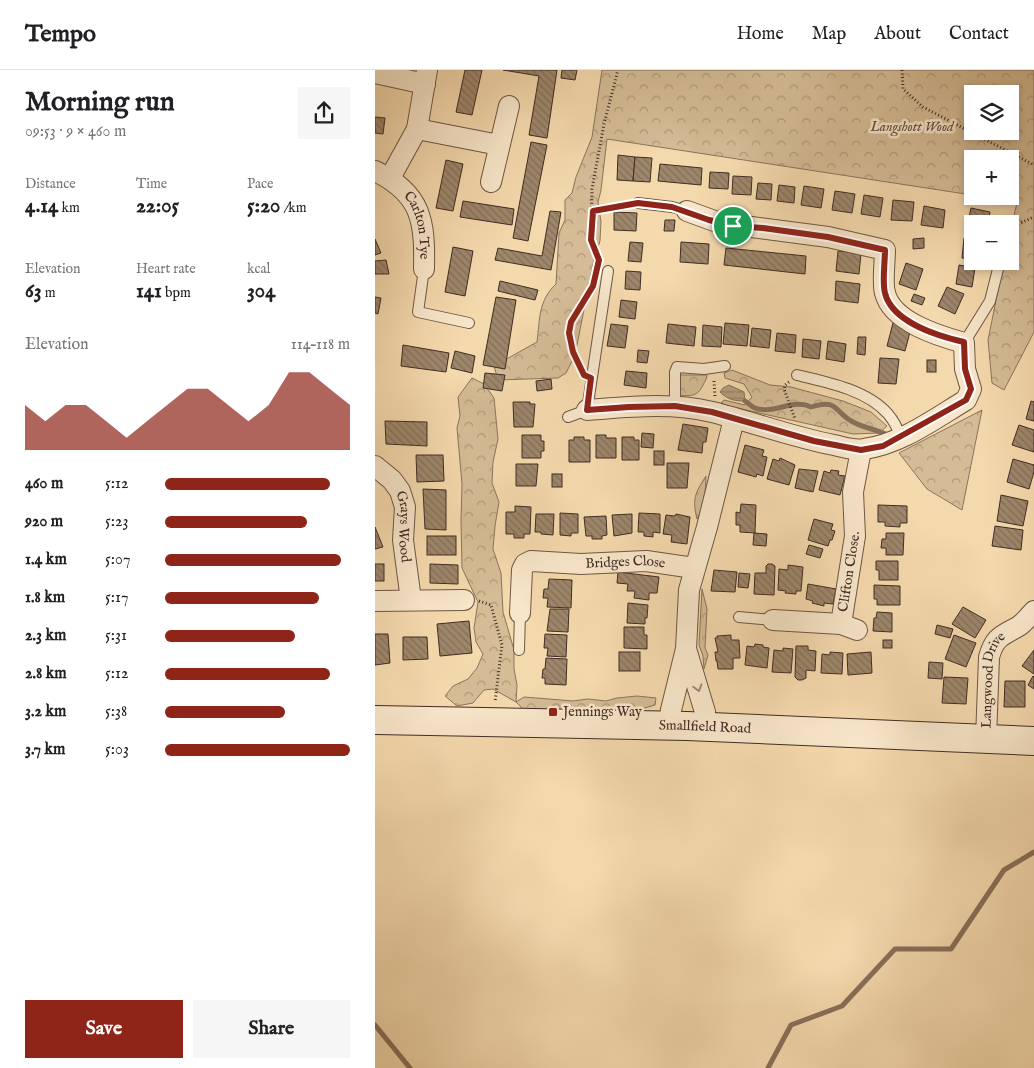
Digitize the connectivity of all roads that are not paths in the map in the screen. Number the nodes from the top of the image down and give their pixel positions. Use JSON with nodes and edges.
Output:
{"nodes":[{"id":1,"x":375,"y":73,"type":"edge"},
{"id":2,"x":426,"y":77,"type":"edge"},
{"id":3,"x":509,"y":106,"type":"dead end"},
{"id":4,"x":417,"y":129,"type":"junction"},
{"id":5,"x":499,"y":144,"type":"junction"},
{"id":6,"x":382,"y":175,"type":"edge"},
{"id":7,"x":491,"y":182,"type":"dead end"},
{"id":8,"x":638,"y":203,"type":"road end"},
{"id":9,"x":687,"y":211,"type":"joint"},
{"id":10,"x":423,"y":269,"type":"joint"},
{"id":11,"x":998,"y":270,"type":"edge"},
{"id":12,"x":607,"y":271,"type":"dead end"},
{"id":13,"x":469,"y":324,"type":"dead end"},
{"id":14,"x":964,"y":342,"type":"junction"},
{"id":15,"x":725,"y":366,"type":"dead end"},
{"id":16,"x":797,"y":375,"type":"dead end"},
{"id":17,"x":675,"y":406,"type":"junction"},
{"id":18,"x":577,"y":413,"type":"joint"},
{"id":19,"x":734,"y":419,"type":"junction"},
{"id":20,"x":901,"y":438,"type":"junction"},
{"id":21,"x":861,"y":450,"type":"junction"},
{"id":22,"x":375,"y":466,"type":"edge"},
{"id":23,"x":694,"y":568,"type":"junction"},
{"id":24,"x":411,"y":600,"type":"junction"},
{"id":25,"x":464,"y":600,"type":"road end"},
{"id":26,"x":375,"y":601,"type":"edge"},
{"id":27,"x":1034,"y":611,"type":"edge"},
{"id":28,"x":521,"y":613,"type":"joint"},
{"id":29,"x":739,"y":617,"type":"dead end"},
{"id":30,"x":773,"y":620,"type":"joint"},
{"id":31,"x":686,"y":649,"type":"junction"},
{"id":32,"x":519,"y":650,"type":"dead end"},
{"id":33,"x":375,"y":720,"type":"edge"},
{"id":34,"x":668,"y":726,"type":"junction"},
{"id":35,"x":706,"y":727,"type":"junction"},
{"id":36,"x":986,"y":739,"type":"junction"},
{"id":37,"x":1034,"y":741,"type":"edge"}],
"edges":[{"from":1,"to":2,"type":"street"},
{"from":2,"to":4,"type":"street"},
{"from":3,"to":5,"type":"street"},
{"from":4,"to":5,"type":"street"},
{"from":4,"to":6,"type":"street"},
{"from":5,"to":7,"type":"street"},
{"from":6,"to":10,"type":"street","name":"Carlton Tye"},
{"from":8,"to":9,"type":"lane"},
{"from":9,"to":14,"type":"street"},
{"from":10,"to":13,"type":"lane"},
{"from":11,"to":14,"type":"lane"},
{"from":12,"to":18,"type":"lane"},
{"from":14,"to":20,"type":"street"},
{"from":15,"to":17,"type":"lane"},
{"from":16,"to":20,"type":"lane"},
{"from":17,"to":18,"type":"street"},
{"from":17,"to":19,"type":"street"},
{"from":19,"to":21,"type":"street"},
{"from":19,"to":23,"type":"street"},
{"from":20,"to":21,"type":"street"},
{"from":21,"to":30,"type":"street","name":"Clifton Close."},
{"from":22,"to":24,"type":"street","name":"Grays Wood"},
{"from":23,"to":28,"type":"street","name":"Bridges Close"},
{"from":23,"to":31,"type":"street"},
{"from":24,"to":25,"type":"street"},
{"from":24,"to":26,"type":"street"},
{"from":27,"to":36,"type":"street","name":"Langwood Drive"},
{"from":28,"to":32,"type":"lane"},
{"from":29,"to":30,"type":"lane"},
{"from":31,"to":34,"type":"street"},
{"from":31,"to":35,"type":"street","one_way":true},
{"from":33,"to":34,"type":"street","name":"Smallfield Road"},
{"from":34,"to":35,"type":"street","name":"Smallfield Road"},
{"from":35,"to":36,"type":"street","name":"Smallfield Road"},
{"from":36,"to":37,"type":"street","name":"Smallfield Road"}]}
